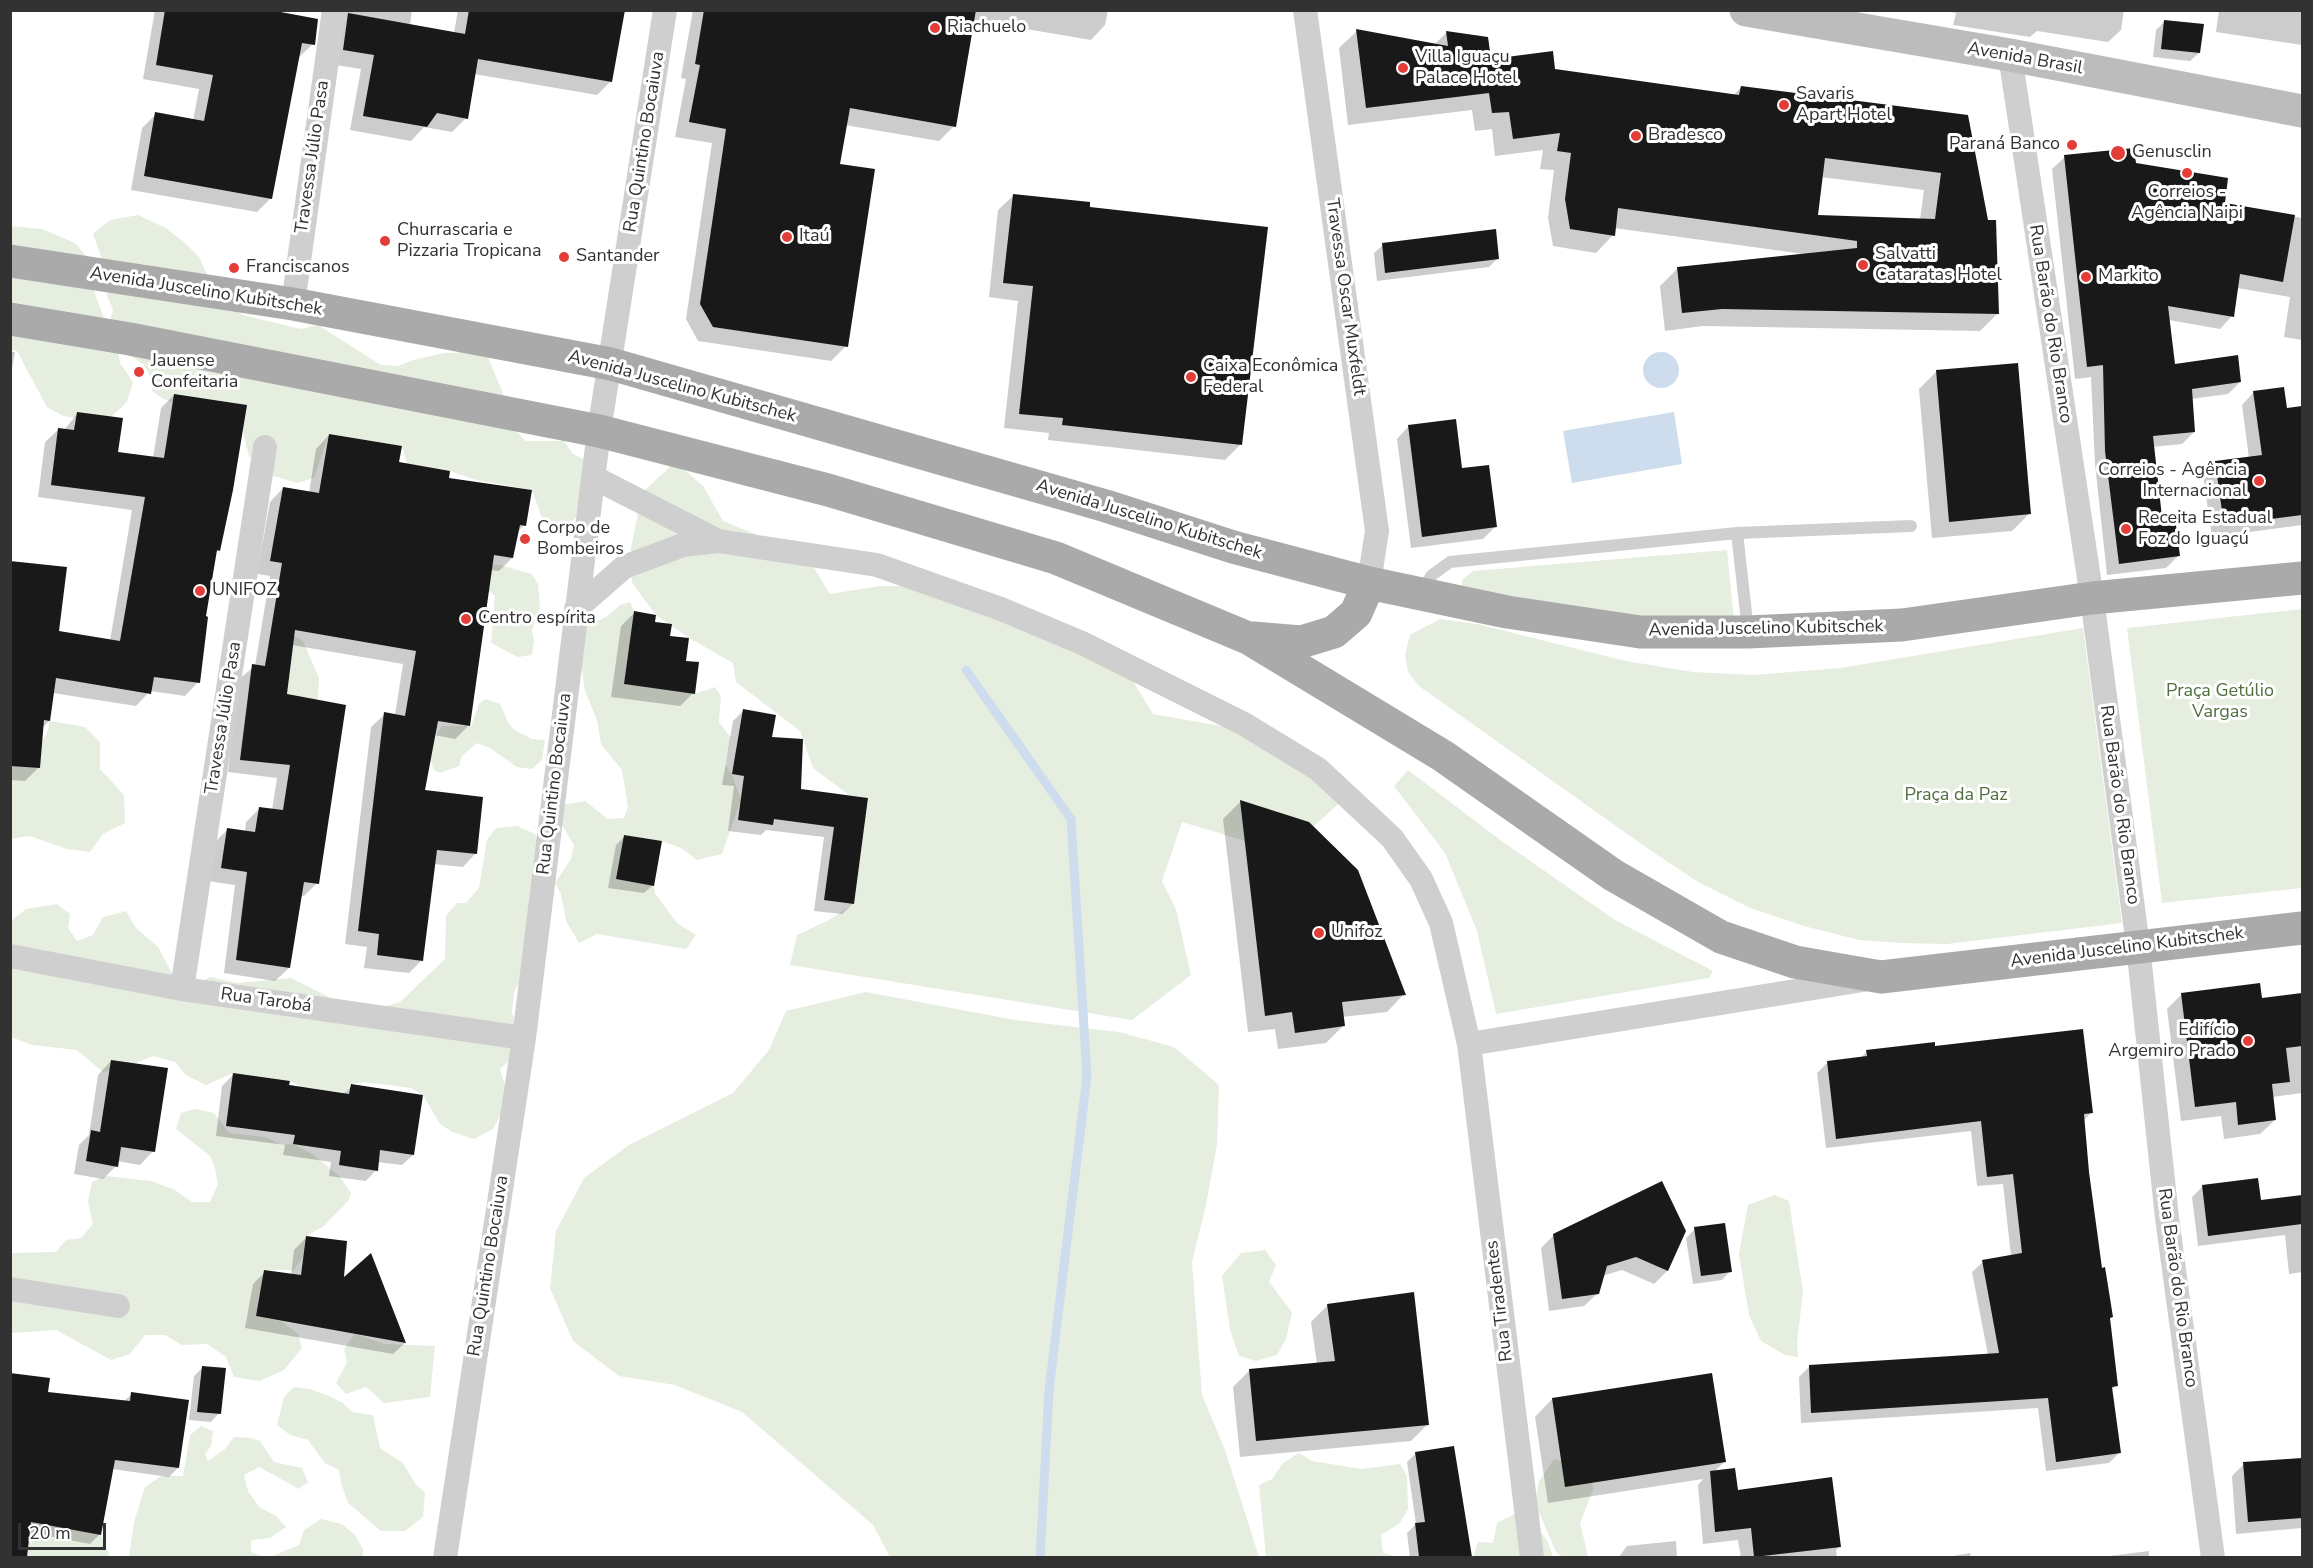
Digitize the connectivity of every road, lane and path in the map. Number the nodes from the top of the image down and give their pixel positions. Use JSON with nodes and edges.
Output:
{"nodes":[{"id":1,"x":334,"y":10,"type":"edge"},
{"id":2,"x":665,"y":10,"type":"edge"},
{"id":3,"x":1305,"y":10,"type":"edge"},
{"id":4,"x":1746,"y":10,"type":"edge"},
{"id":5,"x":2010,"y":55,"type":"junction"},
{"id":6,"x":2302,"y":111,"type":"edge"},
{"id":7,"x":10,"y":261,"type":"edge"},
{"id":8,"x":293,"y":304,"type":"junction"},
{"id":9,"x":10,"y":319,"type":"edge"},
{"id":10,"x":611,"y":364,"type":"junction"},
{"id":11,"x":599,"y":431,"type":"junction"},
{"id":12,"x":265,"y":447,"type":"dead end"},
{"id":13,"x":593,"y":477,"type":"junction"},
{"id":14,"x":1911,"y":525,"type":"dead end"},
{"id":15,"x":1737,"y":533,"type":"junction"},
{"id":16,"x":718,"y":542,"type":"junction"},
{"id":17,"x":2302,"y":578,"type":"edge"},
{"id":18,"x":1369,"y":583,"type":"junction"},
{"id":19,"x":1419,"y":595,"type":"junction"},
{"id":20,"x":2092,"y":598,"type":"junction"},
{"id":21,"x":576,"y":609,"type":"junction"},
{"id":22,"x":1748,"y":632,"type":"junction"},
{"id":23,"x":1248,"y":638,"type":"junction"},
{"id":24,"x":2302,"y":928,"type":"edge"},
{"id":25,"x":2138,"y":946,"type":"junction"},
{"id":26,"x":10,"y":956,"type":"edge"},
{"id":27,"x":1881,"y":977,"type":"junction"},
{"id":28,"x":182,"y":989,"type":"junction"},
{"id":29,"x":524,"y":1038,"type":"junction"},
{"id":30,"x":1468,"y":1044,"type":"junction"},
{"id":31,"x":10,"y":1289,"type":"edge"},
{"id":32,"x":118,"y":1306,"type":"dead end"},
{"id":33,"x":445,"y":1557,"type":"edge"},
{"id":34,"x":1532,"y":1557,"type":"edge"},
{"id":35,"x":2213,"y":1557,"type":"edge"}],
"edges":[{"from":1,"to":8,"type":"street","name":"Travessa Júlio Pasa"},
{"from":2,"to":10,"type":"street","name":"Rua Quintino Bocaiuva"},
{"from":3,"to":18,"type":"street","name":"Travessa Oscar Muxfeldt"},
{"from":4,"to":5,"type":"street","name":"Avenida Brasil"},
{"from":5,"to":6,"type":"street","name":"Avenida Brasil"},
{"from":5,"to":20,"type":"street","name":"Rua Barão do Rio Branco"},
{"from":7,"to":8,"type":"main road","name":"Avenida Juscelino Kubitschek"},
{"from":8,"to":10,"type":"main road","name":"Avenida Juscelino Kubitschek"},
{"from":9,"to":11,"type":"main road","name":"Avenida Juscelino Kubitschek"},
{"from":10,"to":11,"type":"street","name":"Rua Quintino Bocaiuva"},
{"from":10,"to":18,"type":"main road","name":"Avenida Juscelino Kubitschek"},
{"from":11,"to":13,"type":"street","name":"Rua Quintino Bocaiuva"},
{"from":11,"to":23,"type":"main road","name":"Avenida Juscelino Kubitschek"},
{"from":12,"to":28,"type":"street","name":"Travessa Júlio Pasa"},
{"from":13,"to":16,"type":"street"},
{"from":13,"to":21,"type":"street","name":"Rua Quintino Bocaiuva"},
{"from":14,"to":15,"type":"lane"},
{"from":15,"to":19,"type":"lane"},
{"from":15,"to":22,"type":"lane"},
{"from":16,"to":21,"type":"street"},
{"from":16,"to":30,"type":"street","name":"Rua Tiradentes"},
{"from":17,"to":20,"type":"main road","name":"Avenida Juscelino Kubitschek"},
{"from":18,"to":19,"type":"main road","name":"Avenida Juscelino Kubitschek"},
{"from":18,"to":23,"type":"main road"},
{"from":19,"to":22,"type":"main road","name":"Avenida Juscelino Kubitschek"},
{"from":20,"to":22,"type":"main road","name":"Avenida Juscelino Kubitschek"},
{"from":20,"to":25,"type":"street","name":"Rua Barão do Rio Branco"},
{"from":21,"to":29,"type":"street","name":"Rua Quintino Bocaiuva"},
{"from":23,"to":27,"type":"main road","name":"Avenida Juscelino Kubitschek"},
{"from":24,"to":25,"type":"main road","name":"Avenida Juscelino Kubitschek"},
{"from":25,"to":27,"type":"main road","name":"Avenida Juscelino Kubitschek"},
{"from":25,"to":35,"type":"street","name":"Rua Barão do Rio Branco"},
{"from":26,"to":28,"type":"street","name":"Rua Tarobá"},
{"from":27,"to":30,"type":"street","name":"Avenida Juscelino Kubitschek"},
{"from":28,"to":29,"type":"street","name":"Rua Tarobá"},
{"from":29,"to":33,"type":"street","name":"Rua Quintino Bocaiuva"},
{"from":30,"to":34,"type":"street","name":"Rua Tiradentes"},
{"from":31,"to":32,"type":"street"}]}
